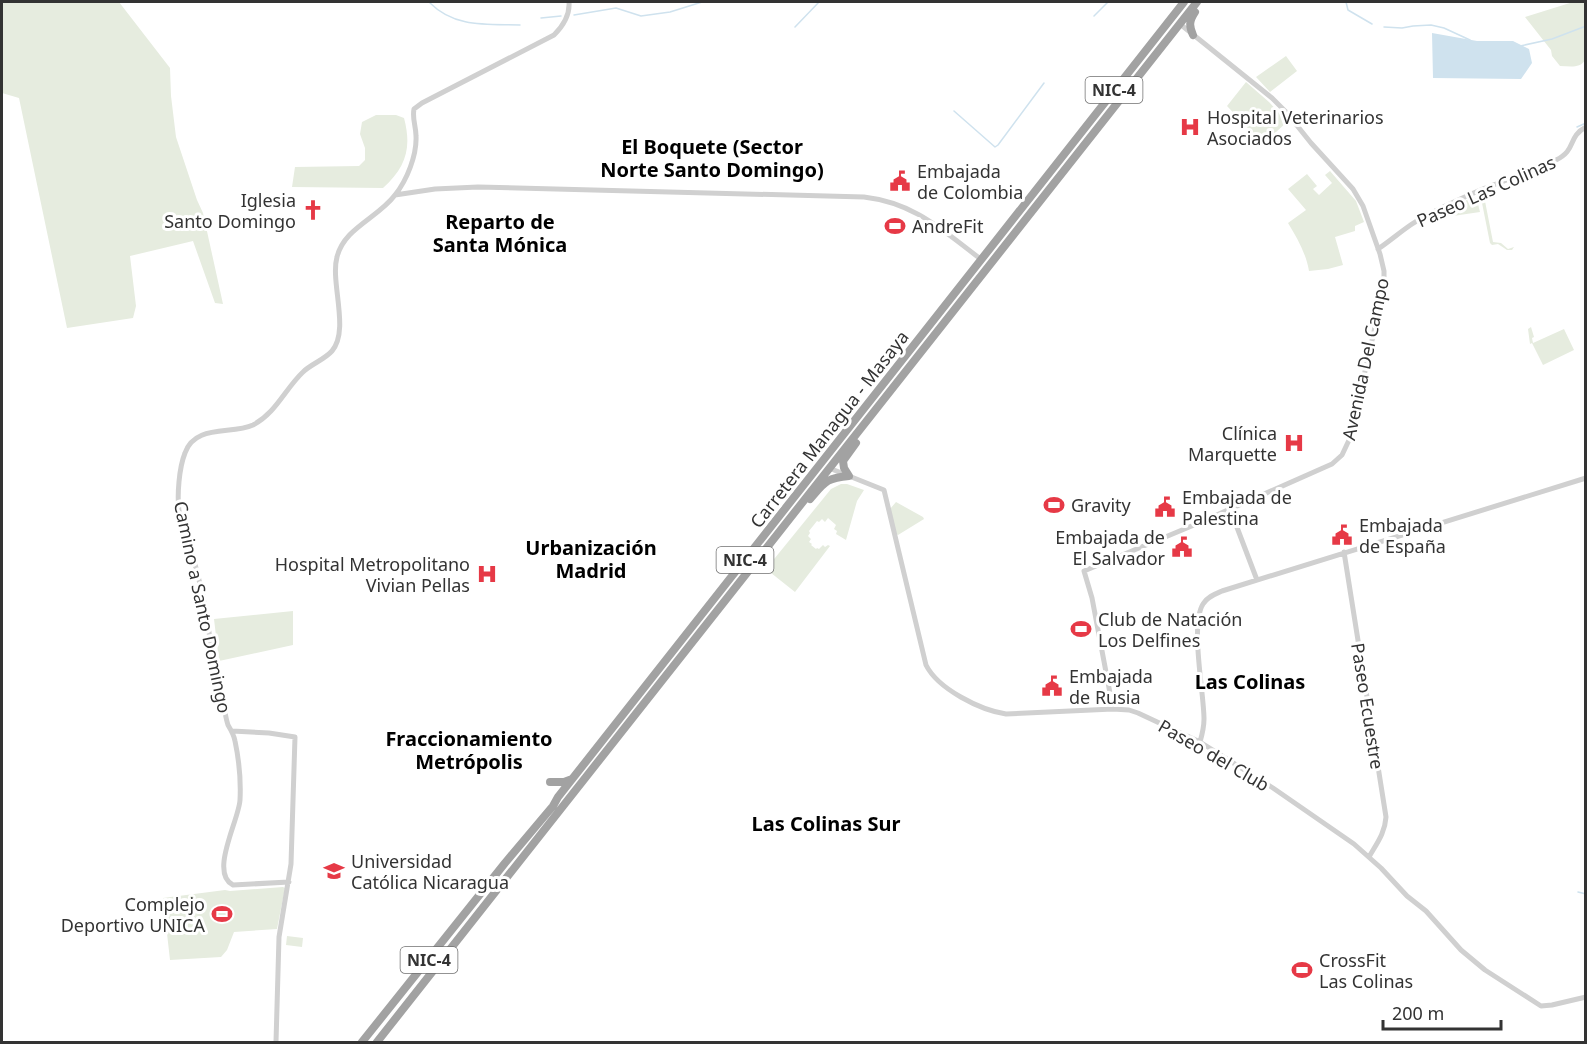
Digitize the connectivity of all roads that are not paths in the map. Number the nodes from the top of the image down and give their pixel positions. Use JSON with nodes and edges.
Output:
{"nodes":[{"id":1,"x":569,"y":2,"type":"edge"},
{"id":2,"x":1184,"y":2,"type":"edge"},
{"id":3,"x":1189,"y":2,"type":"edge"},
{"id":4,"x":1198,"y":2,"type":"edge"},
{"id":5,"x":1180,"y":24,"type":"junction"},
{"id":6,"x":1191,"y":33,"type":"junction"},
{"id":7,"x":1168,"y":39,"type":"junction"},
{"id":8,"x":1145,"y":51,"type":"junction"},
{"id":9,"x":1586,"y":127,"type":"edge"},
{"id":10,"x":1076,"y":155,"type":"junction"},
{"id":11,"x":1045,"y":179,"type":"junction"},
{"id":12,"x":395,"y":195,"type":"junction"},
{"id":13,"x":1026,"y":219,"type":"junction"},
{"id":14,"x":1378,"y":249,"type":"junction"},
{"id":15,"x":982,"y":260,"type":"junction"},
{"id":16,"x":864,"y":408,"type":"junction"},
{"id":17,"x":877,"y":409,"type":"junction"},
{"id":18,"x":829,"y":468,"type":"junction"},
{"id":19,"x":849,"y":476,"type":"junction"},
{"id":20,"x":1586,"y":478,"type":"edge"},
{"id":21,"x":789,"y":505,"type":"junction"},
{"id":22,"x":1230,"y":509,"type":"junction"},
{"id":23,"x":792,"y":515,"type":"junction"},
{"id":24,"x":1344,"y":552,"type":"junction"},
{"id":25,"x":1257,"y":580,"type":"junction"},
{"id":26,"x":1113,"y":709,"type":"junction"},
{"id":27,"x":232,"y":731,"type":"junction"},
{"id":28,"x":1200,"y":742,"type":"junction"},
{"id":29,"x":575,"y":776,"type":"junction"},
{"id":30,"x":587,"y":776,"type":"junction"},
{"id":31,"x":550,"y":782,"type":"dead end"},
{"id":32,"x":558,"y":797,"type":"junction"},
{"id":33,"x":548,"y":826,"type":"junction"},
{"id":34,"x":1369,"y":856,"type":"junction"},
{"id":35,"x":505,"y":863,"type":"junction"},
{"id":36,"x":513,"y":870,"type":"junction"},
{"id":37,"x":495,"y":877,"type":"junction"},
{"id":38,"x":504,"y":881,"type":"junction"},
{"id":39,"x":289,"y":882,"type":"junction"},
{"id":40,"x":1586,"y":997,"type":"edge"},
{"id":41,"x":276,"y":1042,"type":"edge"},
{"id":42,"x":362,"y":1042,"type":"edge"},
{"id":43,"x":377,"y":1042,"type":"edge"}],
"edges":[{"from":1,"to":12,"type":"street"},
{"from":2,"to":8,"type":"highway","name":"Carretera Managua - Masaya","number":"NIC-4"},
{"from":3,"to":5,"type":"highway"},
{"from":4,"to":5,"type":"highway","name":"Carretera Managua - Masaya","number":"NIC-4"},
{"from":4,"to":6,"type":"highway"},
{"from":5,"to":6,"type":"street","name":"Avenida Del Campo"},
{"from":5,"to":7,"type":"highway","name":"Carretera Managua - Masaya","number":"NIC-4"},
{"from":5,"to":8,"type":"highway"},
{"from":6,"to":7,"type":"highway"},
{"from":6,"to":14,"type":"street","name":"Avenida Del Campo"},
{"from":7,"to":10,"type":"highway","name":"Carretera Managua - Masaya","number":"NIC-4"},
{"from":8,"to":11,"type":"highway","name":"Carretera Managua - Masaya","number":"NIC-4"},
{"from":9,"to":14,"type":"street","name":"Paseo Las Colinas"},
{"from":10,"to":11,"type":"highway"},
{"from":10,"to":13,"type":"highway","name":"Carretera Managua - Masaya","number":"NIC-4"},
{"from":11,"to":13,"type":"highway"},
{"from":11,"to":15,"type":"highway","name":"Carretera Managua - Masaya","number":"NIC-4"},
{"from":12,"to":15,"type":"street"},
{"from":12,"to":27,"type":"street","name":"Camino a Santo Domingo"},
{"from":13,"to":17,"type":"highway","name":"Carretera Managua - Masaya","number":"NIC-4"},
{"from":14,"to":22,"type":"street","name":"Avenida Del Campo"},
{"from":15,"to":16,"type":"highway","name":"Carretera Managua - Masaya","number":"NIC-4"},
{"from":16,"to":18,"type":"highway"},
{"from":16,"to":21,"type":"highway","name":"Carretera Managua - Masaya","number":"NIC-4"},
{"from":17,"to":18,"type":"highway","name":"Carretera Managua - Masaya","number":"NIC-4"},
{"from":17,"to":19,"type":"highway"},
{"from":18,"to":19,"type":"street"},
{"from":18,"to":21,"type":"highway"},
{"from":18,"to":23,"type":"highway","name":"Carretera Managua - Masaya","number":"NIC-4"},
{"from":19,"to":23,"type":"highway"},
{"from":19,"to":26,"type":"street","name":"Paseo del Club"},
{"from":20,"to":24,"type":"street"},
{"from":21,"to":29,"type":"highway","name":"Carretera Managua - Masaya","number":"NIC-4"},
{"from":22,"to":25,"type":"street"},
{"from":22,"to":26,"type":"street","name":"Avenida Del Campo"},
{"from":23,"to":30,"type":"highway","name":"Carretera Managua - Masaya","number":"NIC-4"},
{"from":24,"to":25,"type":"street"},
{"from":24,"to":34,"type":"street","name":"Paseo Ecuestre"},
{"from":25,"to":28,"type":"street"},
{"from":26,"to":28,"type":"street","name":"Paseo del Club"},
{"from":27,"to":39,"type":"street","name":"Camino a Santo Domingo"},
{"from":27,"to":39,"type":"street","name":"Camino a Santo Domingo"},
{"from":28,"to":34,"type":"street","name":"Paseo del Club"},
{"from":29,"to":31,"type":"highway"},
{"from":29,"to":32,"type":"highway","name":"Carretera Managua - Masaya","number":"NIC-4"},
{"from":30,"to":32,"type":"highway"},
{"from":30,"to":33,"type":"highway","name":"Carretera Managua - Masaya","number":"NIC-4"},
{"from":32,"to":33,"type":"highway"},
{"from":32,"to":35,"type":"highway","name":"Carretera Managua - Masaya","number":"NIC-4"},
{"from":33,"to":36,"type":"highway","name":"Carretera Managua - Masaya","number":"NIC-4"},
{"from":34,"to":40,"type":"street","name":"Paseo del Club"},
{"from":35,"to":36,"type":"highway"},
{"from":35,"to":37,"type":"highway","name":"Carretera Managua - Masaya","number":"NIC-4"},
{"from":36,"to":38,"type":"highway","name":"Carretera Managua - Masaya","number":"NIC-4"},
{"from":37,"to":38,"type":"highway"},
{"from":37,"to":42,"type":"highway","name":"Carretera Managua - Masaya","number":"NIC-4"},
{"from":38,"to":43,"type":"highway","name":"Carretera Managua - Masaya","number":"NIC-4"},
{"from":39,"to":41,"type":"street","name":"Camino a Santo Domingo"}]}
